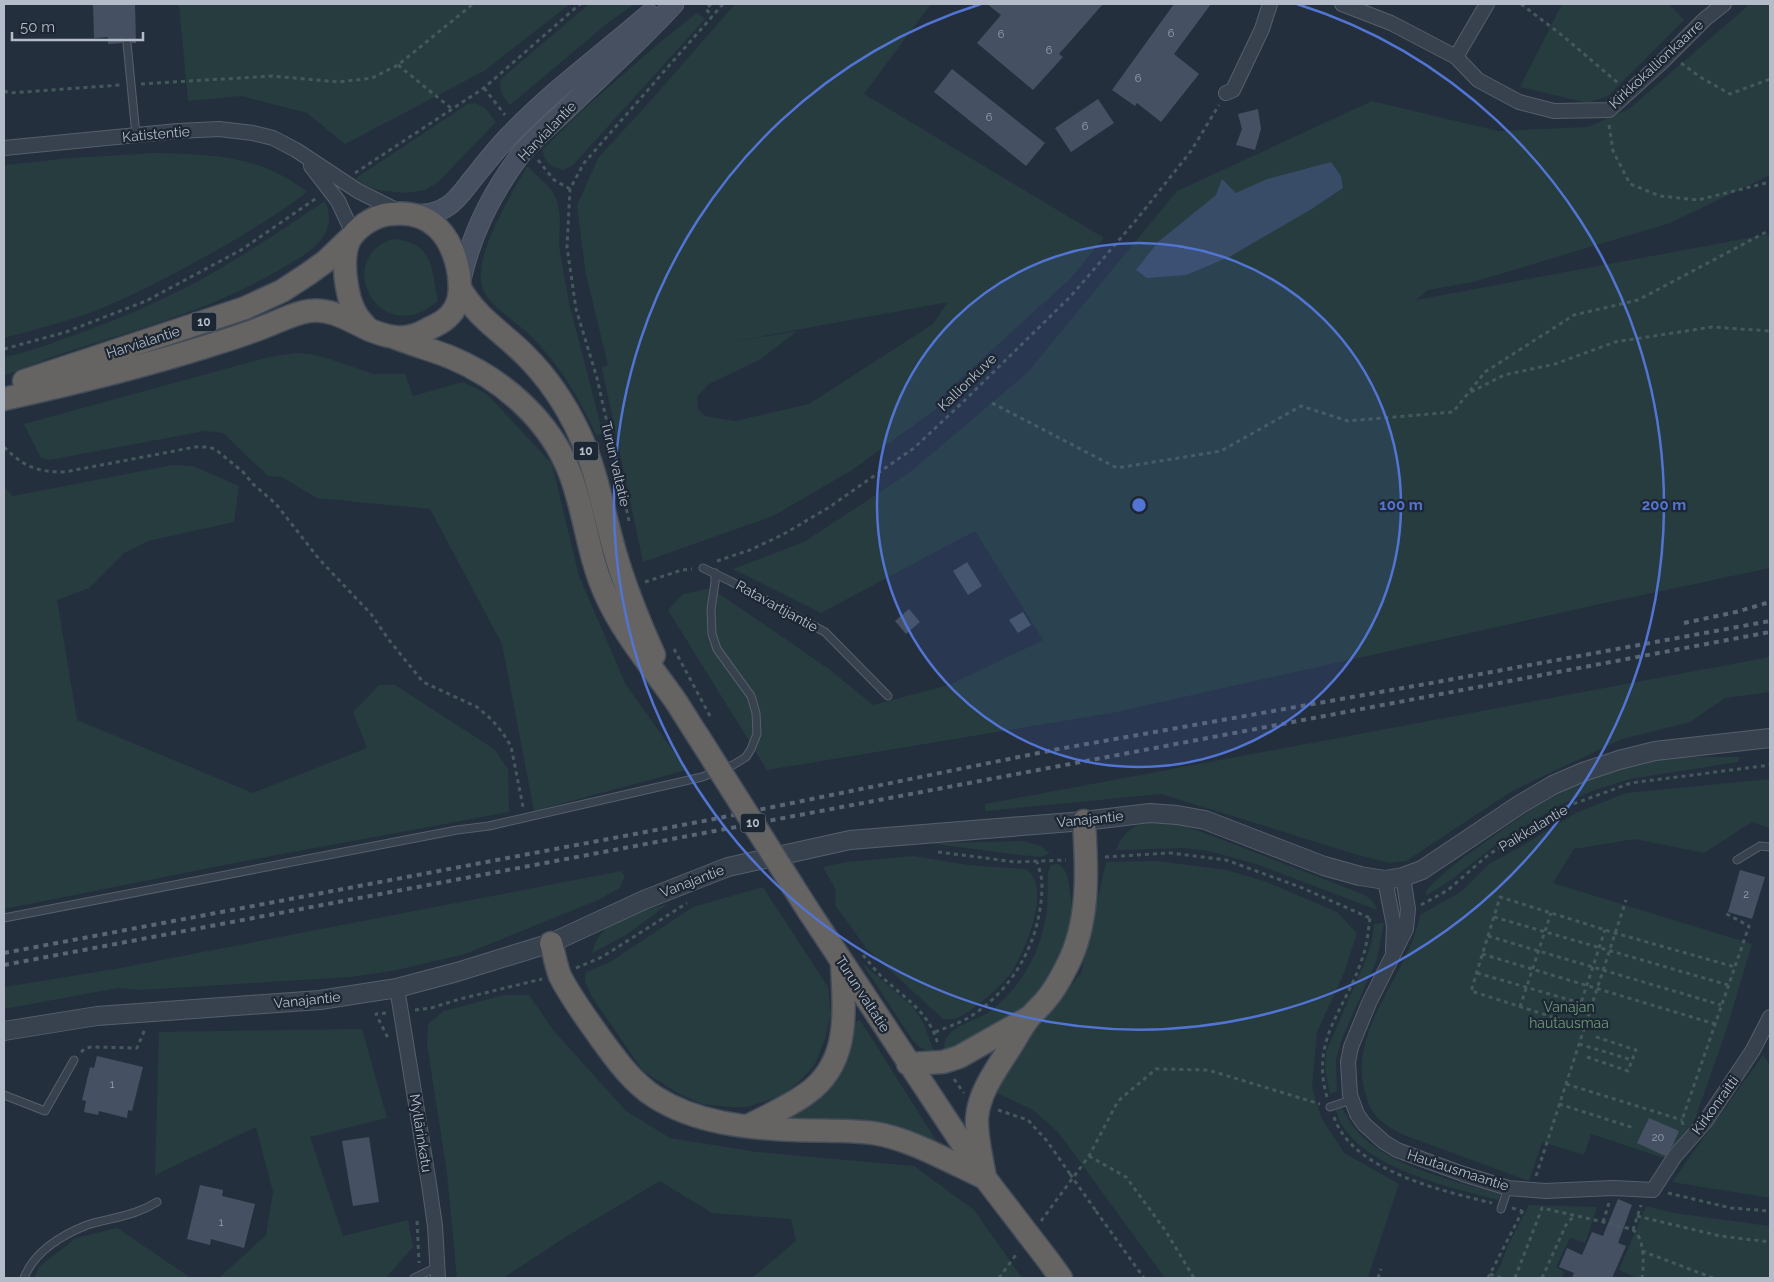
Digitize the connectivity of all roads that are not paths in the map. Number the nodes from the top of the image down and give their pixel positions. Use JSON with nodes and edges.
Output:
{"nodes":[{"id":1,"x":662,"y":4,"type":"edge"},
{"id":2,"x":674,"y":4,"type":"edge"},
{"id":3,"x":1270,"y":4,"type":"edge"},
{"id":4,"x":1342,"y":4,"type":"edge"},
{"id":5,"x":1486,"y":4,"type":"edge"},
{"id":6,"x":1724,"y":4,"type":"edge"},
{"id":7,"x":127,"y":43,"type":"dead end"},
{"id":8,"x":1456,"y":57,"type":"junction"},
{"id":9,"x":1226,"y":93,"type":"road end"},
{"id":10,"x":136,"y":135,"type":"junction"},
{"id":11,"x":4,"y":148,"type":"edge"},
{"id":12,"x":303,"y":155,"type":"junction"},
{"id":13,"x":406,"y":213,"type":"junction"},
{"id":14,"x":352,"y":236,"type":"junction"},
{"id":15,"x":460,"y":286,"type":"junction"},
{"id":16,"x":368,"y":329,"type":"junction"},
{"id":17,"x":395,"y":338,"type":"junction"},
{"id":18,"x":4,"y":387,"type":"edge"},
{"id":19,"x":4,"y":399,"type":"edge"},
{"id":20,"x":703,"y":568,"type":"road end"},
{"id":21,"x":715,"y":574,"type":"junction"},
{"id":22,"x":888,"y":696,"type":"dead end"},
{"id":23,"x":677,"y":702,"type":"junction"},
{"id":24,"x":1770,"y":738,"type":"edge"},
{"id":25,"x":1084,"y":821,"type":"junction"},
{"id":26,"x":1770,"y":847,"type":"edge"},
{"id":27,"x":1737,"y":860,"type":"dead end"},
{"id":28,"x":1403,"y":877,"type":"junction"},
{"id":29,"x":1385,"y":880,"type":"junction"},
{"id":30,"x":4,"y":918,"type":"edge"},
{"id":31,"x":551,"y":943,"type":"junction"},
{"id":32,"x":1393,"y":955,"type":"junction"},
{"id":33,"x":852,"y":958,"type":"junction"},
{"id":34,"x":397,"y":988,"type":"junction"},
{"id":35,"x":1029,"y":1017,"type":"junction"},
{"id":36,"x":1770,"y":1018,"type":"edge"},
{"id":37,"x":4,"y":1031,"type":"edge"},
{"id":38,"x":74,"y":1060,"type":"road end"},
{"id":39,"x":908,"y":1064,"type":"junction"},
{"id":40,"x":4,"y":1094,"type":"edge"},
{"id":41,"x":1351,"y":1100,"type":"junction"},
{"id":42,"x":1330,"y":1107,"type":"road end"},
{"id":43,"x":748,"y":1126,"type":"junction"},
{"id":44,"x":985,"y":1178,"type":"junction"},
{"id":45,"x":1508,"y":1188,"type":"junction"},
{"id":46,"x":1653,"y":1190,"type":"joint"},
{"id":47,"x":156,"y":1202,"type":"dead end"},
{"id":48,"x":1501,"y":1207,"type":"road end"},
{"id":49,"x":437,"y":1273,"type":"edge"},
{"id":50,"x":24,"y":1278,"type":"edge"},
{"id":51,"x":414,"y":1278,"type":"edge"},
{"id":52,"x":1061,"y":1278,"type":"edge"}],
"edges":[{"from":1,"to":13,"type":"main road","name":"Harvialantie"},
{"from":2,"to":15,"type":"main road","name":"Harvialantie"},
{"from":3,"to":9,"type":"street"},
{"from":4,"to":8,"type":"street","name":"Kirkkokallionkaarre"},
{"from":5,"to":8,"type":"street"},
{"from":6,"to":8,"type":"street","name":"Kirkkokallionkaarre"},
{"from":7,"to":10,"type":"lane"},
{"from":10,"to":11,"type":"street","name":"Katistentie"},
{"from":10,"to":12,"type":"street","name":"Katistentie"},
{"from":12,"to":13,"type":"street","name":"Katistentie"},
{"from":12,"to":14,"type":"street","name":"Katistentie"},
{"from":13,"to":14,"type":"highway","number":"10"},
{"from":13,"to":15,"type":"highway","number":"10"},
{"from":14,"to":16,"type":"highway"},
{"from":14,"to":18,"type":"highway","name":"Harvialantie","number":"10"},
{"from":15,"to":17,"type":"highway","number":"10"},
{"from":15,"to":23,"type":"highway","name":"Turun valtatie","number":"10"},
{"from":16,"to":17,"type":"highway","number":"10"},
{"from":16,"to":19,"type":"highway","name":"Harvialantie","number":"10"},
{"from":17,"to":23,"type":"highway","name":"Turun valtatie","number":"10"},
{"from":20,"to":21,"type":"lane","name":"Ratavartijantie"},
{"from":21,"to":22,"type":"lane","name":"Ratavartijantie"},
{"from":21,"to":30,"type":"lane"},
{"from":23,"to":33,"type":"highway","name":"Turun valtatie","number":"10","bridge":true},
{"from":24,"to":28,"type":"street","name":"Paikkalantie"},
{"from":25,"to":29,"type":"street","name":"Vanajantie"},
{"from":25,"to":31,"type":"street","name":"Vanajantie"},
{"from":25,"to":35,"type":"highway"},
{"from":26,"to":27,"type":"lane"},
{"from":28,"to":29,"type":"street","name":"Paikkalantie"},
{"from":28,"to":32,"type":"street","name":"Hautausmaantie"},
{"from":29,"to":32,"type":"street","name":"Hautausmaantie"},
{"from":31,"to":34,"type":"street","name":"Vanajantie"},
{"from":31,"to":43,"type":"highway"},
{"from":32,"to":41,"type":"street","name":"Hautausmaantie"},
{"from":33,"to":39,"type":"highway","name":"Turun valtatie","number":"10"},
{"from":33,"to":43,"type":"highway"},
{"from":34,"to":37,"type":"street","name":"Vanajantie"},
{"from":34,"to":49,"type":"street","name":"Myllärinkatu"},
{"from":35,"to":39,"type":"highway"},
{"from":35,"to":44,"type":"highway"},
{"from":36,"to":46,"type":"street","name":"Kirkonraitti"},
{"from":38,"to":40,"type":"lane"},
{"from":39,"to":44,"type":"highway","name":"Turun valtatie","number":"10"},
{"from":41,"to":42,"type":"lane"},
{"from":41,"to":45,"type":"street","name":"Hautausmaantie"},
{"from":43,"to":44,"type":"highway"},
{"from":44,"to":52,"type":"highway","name":"Turun valtatie","number":"10","bridge":true},
{"from":45,"to":46,"type":"street","name":"Hautausmaantie"},
{"from":45,"to":48,"type":"lane"},
{"from":47,"to":50,"type":"lane"},
{"from":49,"to":51,"type":"lane"}]}
